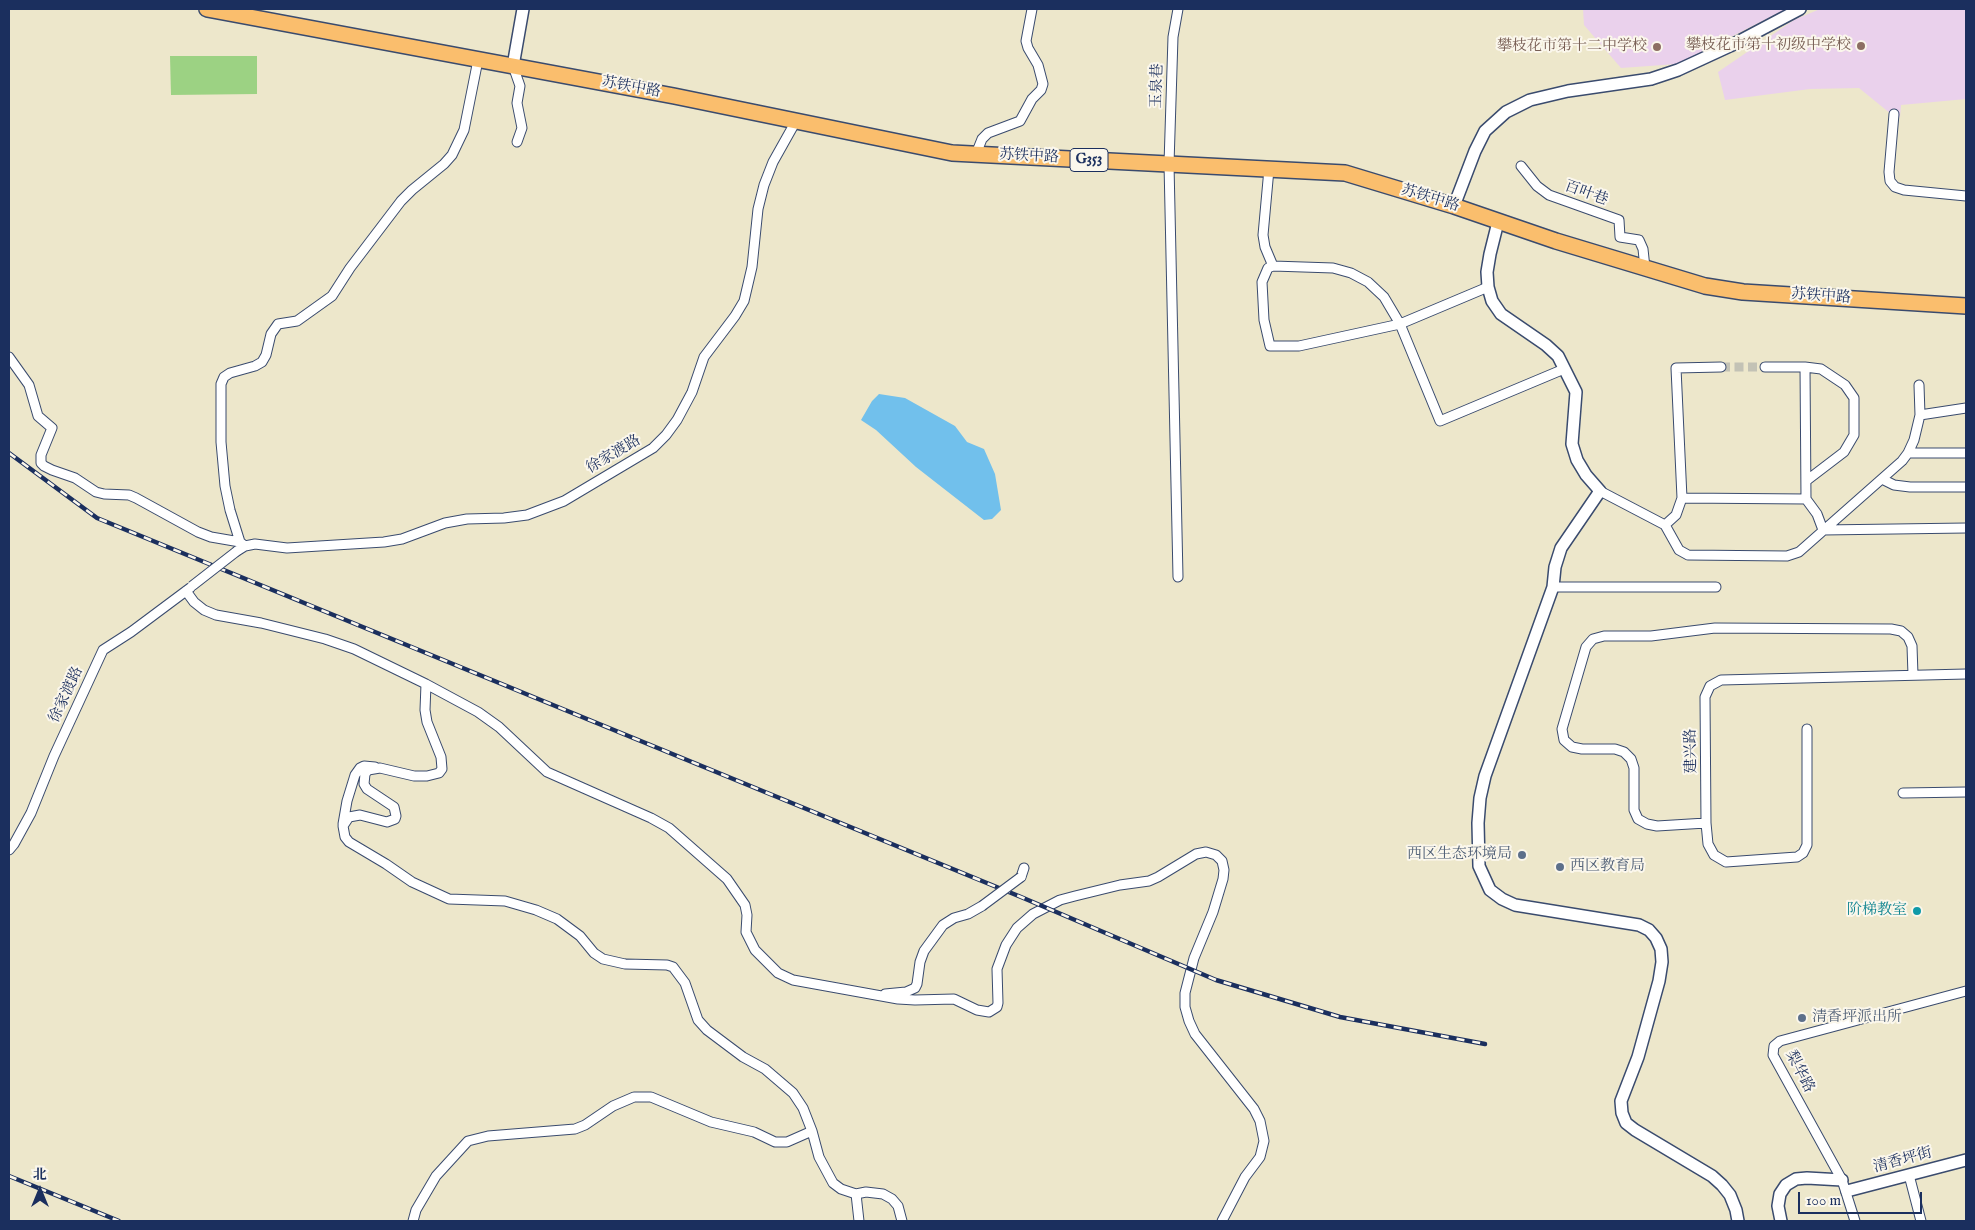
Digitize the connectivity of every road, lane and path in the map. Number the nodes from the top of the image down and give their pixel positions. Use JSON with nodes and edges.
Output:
{"nodes":[{"id":1,"x":208,"y":9,"type":"edge"},
{"id":2,"x":523,"y":9,"type":"edge"},
{"id":3,"x":1032,"y":9,"type":"edge"},
{"id":4,"x":1178,"y":9,"type":"edge"},
{"id":5,"x":1800,"y":9,"type":"edge"},
{"id":6,"x":225,"y":10,"type":"edge"},
{"id":7,"x":478,"y":60,"type":"junction"},
{"id":8,"x":513,"y":66,"type":"junction"},
{"id":9,"x":1894,"y":114,"type":"dead end"},
{"id":10,"x":796,"y":121,"type":"junction"},
{"id":11,"x":516,"y":142,"type":"dead end"},
{"id":12,"x":976,"y":154,"type":"junction"},
{"id":13,"x":1169,"y":164,"type":"junction"},
{"id":14,"x":1521,"y":166,"type":"dead end"},
{"id":15,"x":1269,"y":170,"type":"junction"},
{"id":16,"x":1966,"y":196,"type":"edge"},
{"id":17,"x":1454,"y":206,"type":"junction"},
{"id":18,"x":1498,"y":222,"type":"junction"},
{"id":19,"x":1273,"y":266,"type":"junction"},
{"id":20,"x":1645,"y":268,"type":"junction"},
{"id":21,"x":1488,"y":287,"type":"junction"},
{"id":22,"x":1966,"y":306,"type":"edge"},
{"id":23,"x":1400,"y":324,"type":"junction"},
{"id":24,"x":9,"y":356,"type":"edge"},
{"id":25,"x":1721,"y":367,"type":"tunnel mouth"},
{"id":26,"x":1765,"y":367,"type":"tunnel mouth"},
{"id":27,"x":1805,"y":367,"type":"junction"},
{"id":28,"x":1564,"y":369,"type":"junction"},
{"id":29,"x":1919,"y":385,"type":"dead end"},
{"id":30,"x":1966,"y":408,"type":"edge"},
{"id":31,"x":1920,"y":415,"type":"junction"},
{"id":32,"x":1966,"y":452,"type":"edge"},
{"id":33,"x":1908,"y":453,"type":"junction"},
{"id":34,"x":1882,"y":479,"type":"junction"},
{"id":35,"x":1806,"y":481,"type":"junction"},
{"id":36,"x":1966,"y":488,"type":"edge"},
{"id":37,"x":1600,"y":491,"type":"junction"},
{"id":38,"x":1682,"y":498,"type":"junction"},
{"id":39,"x":1806,"y":499,"type":"junction"},
{"id":40,"x":1665,"y":525,"type":"junction"},
{"id":41,"x":1966,"y":528,"type":"edge"},
{"id":42,"x":1823,"y":530,"type":"junction"},
{"id":43,"x":241,"y":546,"type":"junction"},
{"id":44,"x":1178,"y":577,"type":"dead end"},
{"id":45,"x":1716,"y":586,"type":"dead end"},
{"id":46,"x":1552,"y":587,"type":"junction"},
{"id":47,"x":189,"y":588,"type":"junction"},
{"id":48,"x":1966,"y":674,"type":"edge"},
{"id":49,"x":1913,"y":675,"type":"junction"},
{"id":50,"x":426,"y":684,"type":"junction"},
{"id":51,"x":1807,"y":729,"type":"dead end"},
{"id":52,"x":380,"y":768,"type":"junction"},
{"id":53,"x":1966,"y":792,"type":"edge"},
{"id":54,"x":1903,"y":793,"type":"dead end"},
{"id":55,"x":1706,"y":824,"type":"junction"},
{"id":56,"x":343,"y":826,"type":"junction"},
{"id":57,"x":9,"y":850,"type":"edge"},
{"id":58,"x":1022,"y":873,"type":"dead end"},
{"id":59,"x":1966,"y":991,"type":"edge"},
{"id":60,"x":875,"y":995,"type":"junction"},
{"id":61,"x":812,"y":1131,"type":"junction"},
{"id":62,"x":1966,"y":1160,"type":"edge"},
{"id":63,"x":1908,"y":1175,"type":"junction"},
{"id":64,"x":1842,"y":1180,"type":"junction"},
{"id":65,"x":1847,"y":1191,"type":"junction"},
{"id":66,"x":856,"y":1194,"type":"junction"},
{"id":67,"x":413,"y":1221,"type":"edge"},
{"id":68,"x":859,"y":1221,"type":"edge"},
{"id":69,"x":902,"y":1221,"type":"edge"},
{"id":70,"x":1222,"y":1221,"type":"edge"},
{"id":71,"x":1738,"y":1221,"type":"edge"},
{"id":72,"x":1780,"y":1221,"type":"edge"},
{"id":73,"x":1855,"y":1221,"type":"edge"},
{"id":74,"x":1921,"y":1221,"type":"edge"}],
"edges":[{"from":1,"to":6,"type":"highway","name":"苏铁中路","number":"G353"},
{"from":2,"to":8,"type":"street"},
{"from":3,"to":12,"type":"street"},
{"from":4,"to":13,"type":"street","name":"玉泉巷"},
{"from":5,"to":17,"type":"street"},
{"from":6,"to":7,"type":"highway","name":"苏铁中路","number":"G353"},
{"from":7,"to":8,"type":"highway","name":"苏铁中路","number":"G353"},
{"from":7,"to":43,"type":"street"},
{"from":8,"to":10,"type":"highway","name":"苏铁中路","number":"G353"},
{"from":8,"to":11,"type":"street"},
{"from":9,"to":16,"type":"street"},
{"from":10,"to":12,"type":"highway","name":"苏铁中路","number":"G353"},
{"from":10,"to":43,"type":"street","name":"徐家渡路"},
{"from":12,"to":13,"type":"highway","name":"苏铁中路","number":"G353"},
{"from":13,"to":15,"type":"highway","name":"苏铁中路","number":"G353"},
{"from":13,"to":44,"type":"street","name":"玉泉巷"},
{"from":14,"to":20,"type":"street","name":"百叶巷"},
{"from":15,"to":17,"type":"highway","name":"苏铁中路","number":"G353"},
{"from":15,"to":19,"type":"street"},
{"from":17,"to":18,"type":"highway","name":"苏铁中路","number":"G353"},
{"from":18,"to":20,"type":"highway","name":"苏铁中路","number":"G353"},
{"from":18,"to":21,"type":"street"},
{"from":19,"to":23,"type":"street"},
{"from":19,"to":23,"type":"street"},
{"from":20,"to":22,"type":"highway","name":"苏铁中路","number":"G353"},
{"from":21,"to":23,"type":"street"},
{"from":21,"to":28,"type":"street"},
{"from":23,"to":28,"type":"street"},
{"from":24,"to":43,"type":"street","name":"徐家渡路"},
{"from":25,"to":38,"type":"street"},
{"from":26,"to":27,"type":"street"},
{"from":27,"to":35,"type":"street"},
{"from":27,"to":35,"type":"street"},
{"from":28,"to":37,"type":"street"},
{"from":29,"to":31,"type":"street"},
{"from":30,"to":31,"type":"street"},
{"from":31,"to":33,"type":"street"},
{"from":32,"to":33,"type":"street"},
{"from":33,"to":34,"type":"street"},
{"from":34,"to":36,"type":"street"},
{"from":34,"to":42,"type":"street"},
{"from":35,"to":39,"type":"street"},
{"from":37,"to":40,"type":"street"},
{"from":37,"to":46,"type":"street"},
{"from":38,"to":39,"type":"street"},
{"from":38,"to":40,"type":"street"},
{"from":39,"to":42,"type":"street"},
{"from":40,"to":42,"type":"street"},
{"from":41,"to":42,"type":"street"},
{"from":43,"to":47,"type":"street","name":"徐家渡路","bridge":true},
{"from":45,"to":46,"type":"street"},
{"from":46,"to":71,"type":"street"},
{"from":47,"to":50,"type":"street"},
{"from":47,"to":57,"type":"street","name":"徐家渡路"},
{"from":48,"to":49,"type":"street","name":"建兴路"},
{"from":49,"to":55,"type":"street","name":"建兴路"},
{"from":49,"to":55,"type":"street"},
{"from":50,"to":52,"type":"street"},
{"from":50,"to":60,"type":"street"},
{"from":51,"to":55,"type":"street","name":"建兴路"},
{"from":52,"to":56,"type":"street"},
{"from":52,"to":56,"type":"street"},
{"from":53,"to":54,"type":"street"},
{"from":56,"to":61,"type":"street"},
{"from":58,"to":60,"type":"street","bridge":true},
{"from":59,"to":64,"type":"street","name":"梨华路"},
{"from":60,"to":70,"type":"street"},
{"from":61,"to":66,"type":"street"},
{"from":61,"to":67,"type":"street"},
{"from":62,"to":63,"type":"street","name":"清香坪街"},
{"from":63,"to":65,"type":"street","name":"清香坪街"},
{"from":63,"to":74,"type":"street"},
{"from":64,"to":65,"type":"street"},
{"from":64,"to":72,"type":"street"},
{"from":65,"to":73,"type":"street"},
{"from":66,"to":68,"type":"street"},
{"from":66,"to":69,"type":"street"}]}
